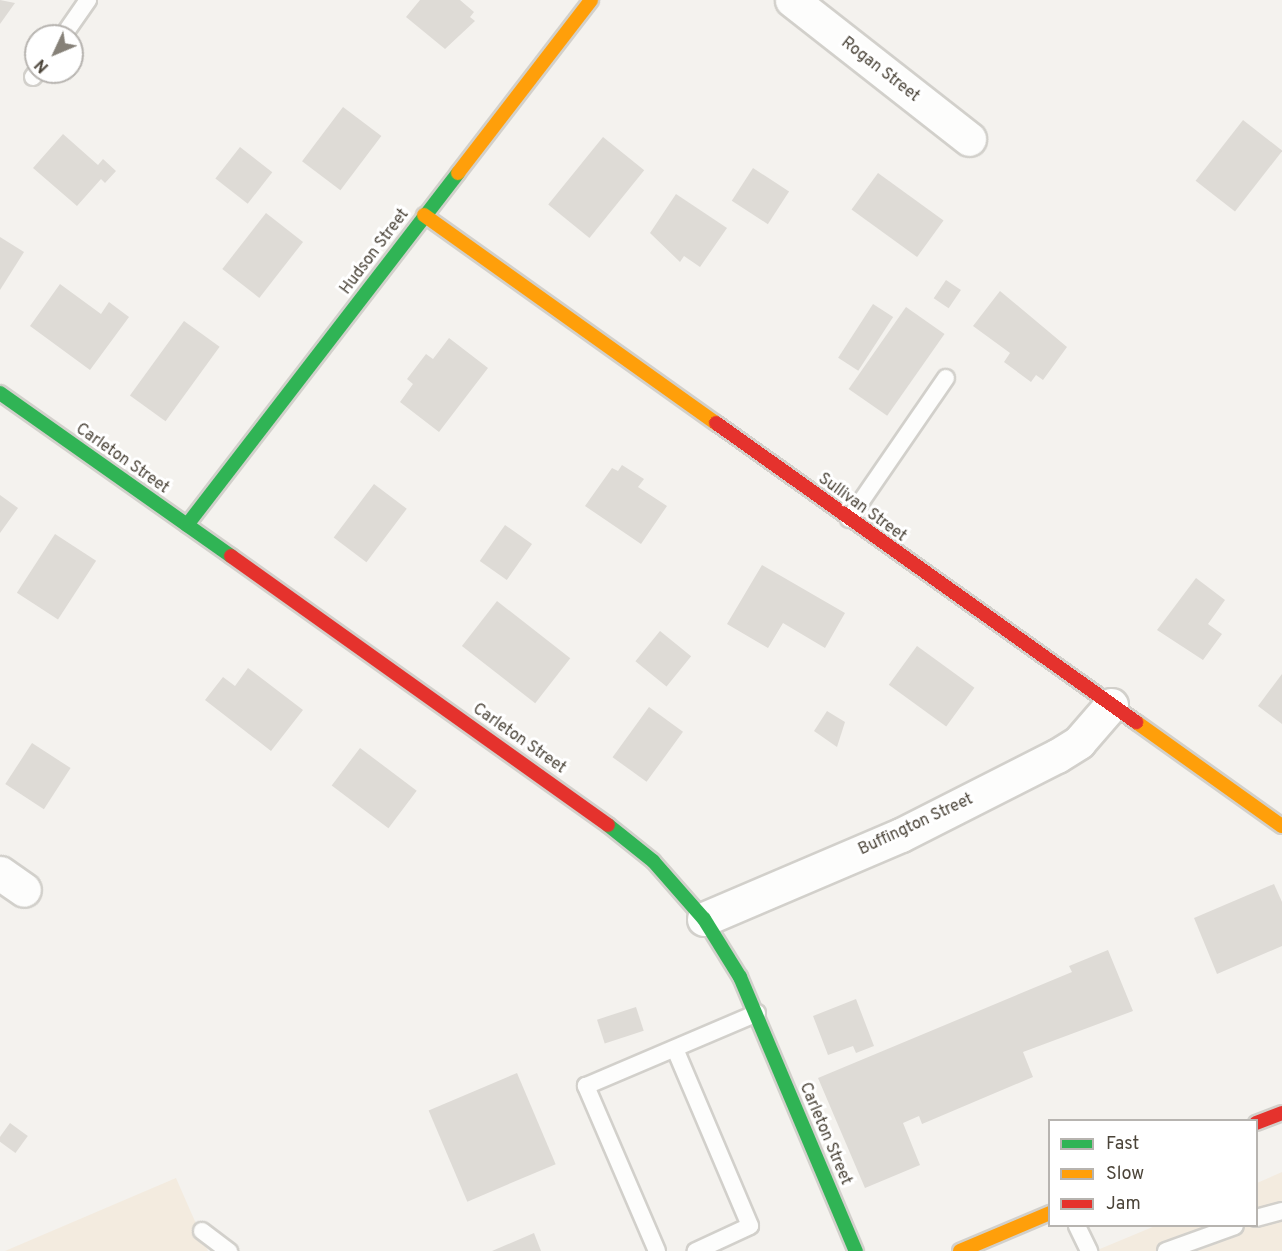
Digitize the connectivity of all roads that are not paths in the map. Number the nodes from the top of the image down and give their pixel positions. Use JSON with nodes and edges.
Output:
{"nodes":[{"id":1,"x":88,"y":0,"type":"edge"},
{"id":2,"x":591,"y":0,"type":"edge"},
{"id":3,"x":792,"y":0,"type":"edge"},
{"id":4,"x":71,"y":24,"type":"edge"},
{"id":5,"x":969,"y":139,"type":"dead end"},
{"id":6,"x":424,"y":215,"type":"junction"},
{"id":7,"x":946,"y":378,"type":"dead end"},
{"id":8,"x":0,"y":393,"type":"edge"},
{"id":9,"x":849,"y":519,"type":"junction"},
{"id":10,"x":187,"y":525,"type":"junction"},
{"id":11,"x":1111,"y":705,"type":"junction"},
{"id":12,"x":1282,"y":826,"type":"edge"},
{"id":13,"x":704,"y":919,"type":"junction"},
{"id":14,"x":757,"y":1013,"type":"junction"},
{"id":15,"x":675,"y":1049,"type":"junction"},
{"id":16,"x":1282,"y":1113,"type":"edge"},
{"id":17,"x":1258,"y":1123,"type":"edge"},
{"id":18,"x":1282,"y":1211,"type":"edge"},
{"id":19,"x":1048,"y":1214,"type":"edge"},
{"id":20,"x":1258,"y":1218,"type":"edge"},
{"id":21,"x":1077,"y":1227,"type":"edge"},
{"id":22,"x":1232,"y":1227,"type":"edge"},
{"id":23,"x":202,"y":1231,"type":"dead end"},
{"id":24,"x":229,"y":1251,"type":"edge"},
{"id":25,"x":657,"y":1251,"type":"edge"},
{"id":26,"x":696,"y":1251,"type":"edge"},
{"id":27,"x":856,"y":1251,"type":"edge"},
{"id":28,"x":960,"y":1251,"type":"edge"},
{"id":29,"x":1089,"y":1251,"type":"edge"},
{"id":30,"x":1166,"y":1251,"type":"edge"}],
"edges":[{"from":1,"to":4,"type":"lane"},
{"from":2,"to":6,"type":"street","name":"Hudson Street"},
{"from":3,"to":5,"type":"street","name":"Rogan Street"},
{"from":6,"to":9,"type":"street","name":"Sullivan Street"},
{"from":6,"to":10,"type":"street","name":"Hudson Street"},
{"from":7,"to":9,"type":"lane"},
{"from":8,"to":10,"type":"street","name":"Carleton Street"},
{"from":9,"to":11,"type":"street","name":"Sullivan Street"},
{"from":10,"to":13,"type":"street","name":"Carleton Street"},
{"from":11,"to":12,"type":"street","name":"Sullivan Street"},
{"from":11,"to":13,"type":"street","name":"Buffington Street"},
{"from":13,"to":14,"type":"street","name":"Carleton Street"},
{"from":14,"to":15,"type":"lane"},
{"from":14,"to":27,"type":"street","name":"Carleton Street"},
{"from":15,"to":25,"type":"lane"},
{"from":15,"to":26,"type":"lane"},
{"from":16,"to":17,"type":"street"},
{"from":18,"to":20,"type":"lane"},
{"from":19,"to":28,"type":"street"},
{"from":21,"to":29,"type":"lane"},
{"from":22,"to":30,"type":"lane"},
{"from":23,"to":24,"type":"lane"}]}
